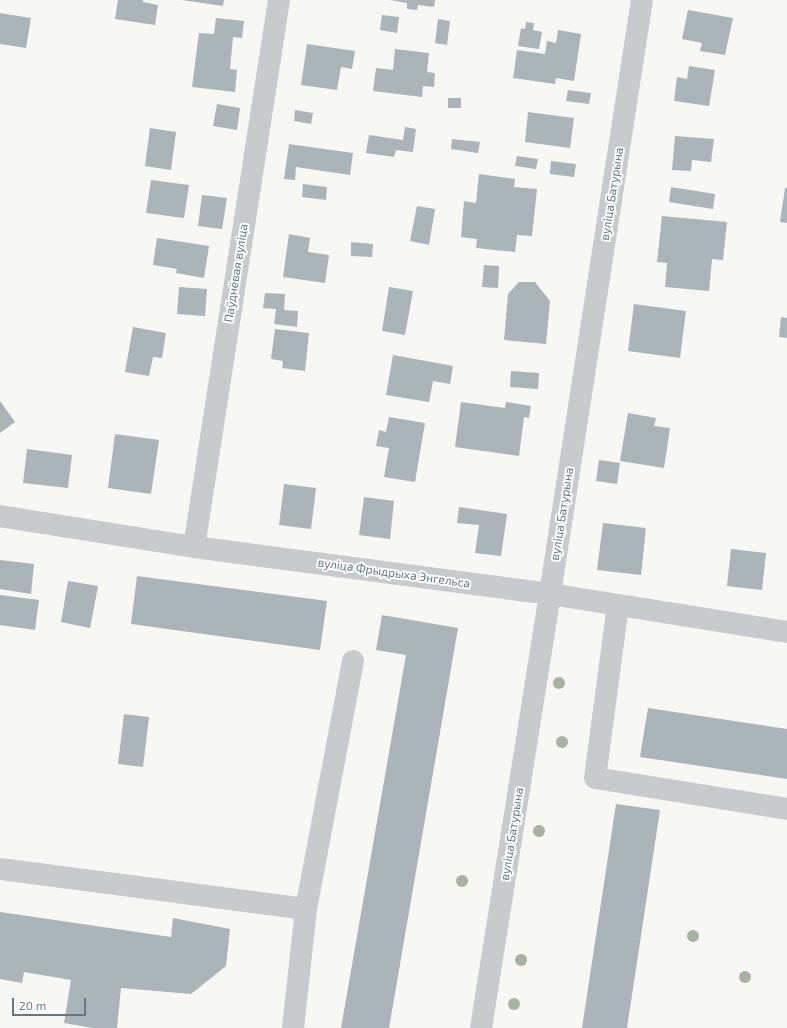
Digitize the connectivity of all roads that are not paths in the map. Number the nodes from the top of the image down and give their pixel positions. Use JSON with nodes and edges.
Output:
{"nodes":[{"id":1,"x":279,"y":0,"type":"edge"},
{"id":2,"x":642,"y":0,"type":"edge"},
{"id":3,"x":0,"y":516,"type":"edge"},
{"id":4,"x":194,"y":547,"type":"junction"},
{"id":5,"x":550,"y":594,"type":"junction"},
{"id":6,"x":618,"y":605,"type":"junction"},
{"id":7,"x":787,"y":632,"type":"edge"},
{"id":8,"x":353,"y":661,"type":"dead end"},
{"id":9,"x":787,"y":809,"type":"edge"},
{"id":10,"x":0,"y":869,"type":"edge"},
{"id":11,"x":306,"y":909,"type":"junction"},
{"id":12,"x":292,"y":1028,"type":"edge"},
{"id":13,"x":481,"y":1028,"type":"edge"}],
"edges":[{"from":1,"to":4,"type":"street","name":"Паўднёвая вуліца"},
{"from":2,"to":5,"type":"street","name":"вуліца Батурына"},
{"from":3,"to":4,"type":"street","name":"вуліца Фрыдрыха Энгельса"},
{"from":4,"to":5,"type":"street","name":"вуліца Фрыдрыха Энгельса"},
{"from":5,"to":6,"type":"street","name":"вуліца Фрыдрыха Энгельса"},
{"from":5,"to":13,"type":"street","name":"вуліца Батурына"},
{"from":6,"to":7,"type":"street","name":"вуліца Фрыдрыха Энгельса"},
{"from":6,"to":9,"type":"street"},
{"from":8,"to":11,"type":"street"},
{"from":10,"to":11,"type":"street"},
{"from":11,"to":12,"type":"street"}]}
